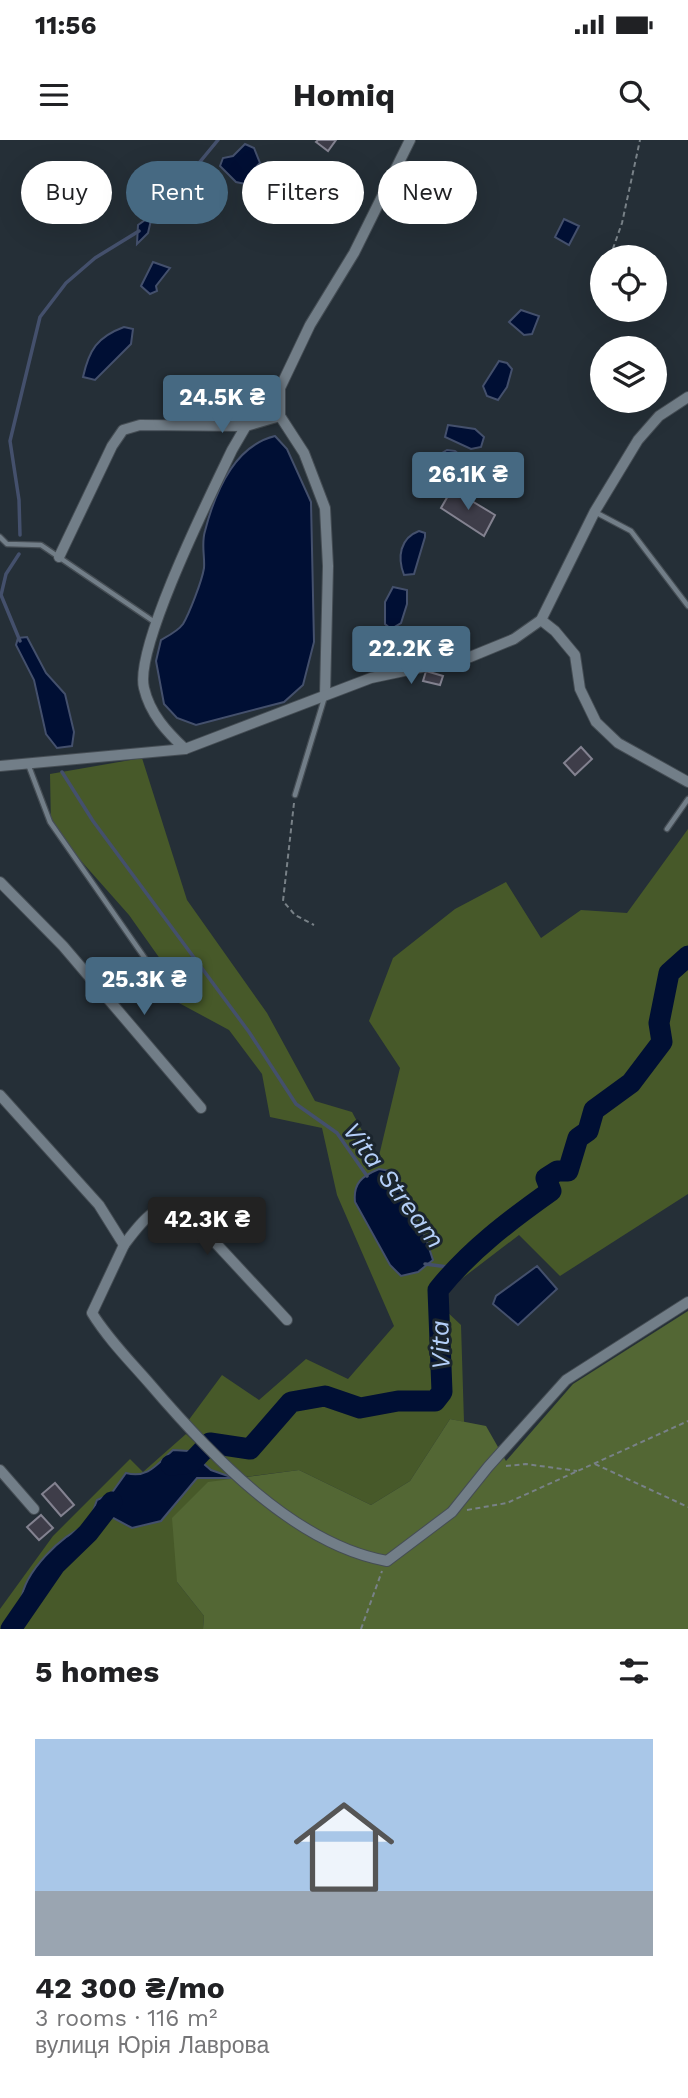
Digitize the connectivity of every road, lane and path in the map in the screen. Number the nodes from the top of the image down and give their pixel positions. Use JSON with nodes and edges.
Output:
{"nodes":[{"id":1,"x":410,"y":140,"type":"edge"},
{"id":2,"x":640,"y":140,"type":"edge"},
{"id":3,"x":614,"y":245,"type":"edge"},
{"id":4,"x":688,"y":397,"type":"edge"},
{"id":5,"x":280,"y":416,"type":"junction"},
{"id":6,"x":246,"y":426,"type":"junction"},
{"id":7,"x":595,"y":512,"type":"junction"},
{"id":8,"x":0,"y":537,"type":"edge"},
{"id":9,"x":58,"y":556,"type":"junction"},
{"id":10,"x":688,"y":606,"type":"edge"},
{"id":11,"x":541,"y":620,"type":"junction"},
{"id":12,"x":156,"y":623,"type":"junction"},
{"id":13,"x":325,"y":695,"type":"junction"},
{"id":14,"x":185,"y":749,"type":"junction"},
{"id":15,"x":27,"y":763,"type":"junction"},
{"id":16,"x":0,"y":766,"type":"edge"},
{"id":17,"x":688,"y":782,"type":"edge"},
{"id":18,"x":295,"y":795,"type":"joint"},
{"id":19,"x":688,"y":799,"type":"edge"},
{"id":20,"x":667,"y":829,"type":"dead end"},
{"id":21,"x":0,"y":882,"type":"edge"},
{"id":22,"x":314,"y":925,"type":"dead end"},
{"id":23,"x":181,"y":1000,"type":"dead end"},
{"id":24,"x":0,"y":1095,"type":"edge"},
{"id":25,"x":201,"y":1108,"type":"dead end"},
{"id":26,"x":124,"y":1245,"type":"junction"},
{"id":27,"x":688,"y":1302,"type":"edge"},
{"id":28,"x":287,"y":1320,"type":"dead end"},
{"id":29,"x":688,"y":1421,"type":"edge"},
{"id":30,"x":594,"y":1464,"type":"junction"},
{"id":31,"x":488,"y":1467,"type":"junction"},
{"id":32,"x":0,"y":1470,"type":"edge"},
{"id":33,"x":578,"y":1471,"type":"junction"},
{"id":34,"x":688,"y":1507,"type":"edge"},
{"id":35,"x":34,"y":1509,"type":"dead end"},
{"id":36,"x":452,"y":1512,"type":"junction"},
{"id":37,"x":387,"y":1561,"type":"junction"},
{"id":38,"x":361,"y":1629,"type":"edge"}],
"edges":[{"from":1,"to":5,"type":"street"},
{"from":2,"to":3,"type":"path"},
{"from":4,"to":7,"type":"street"},
{"from":5,"to":6,"type":"street"},
{"from":5,"to":13,"type":"street"},
{"from":6,"to":9,"type":"street"},
{"from":6,"to":12,"type":"street"},
{"from":7,"to":10,"type":"lane"},
{"from":7,"to":11,"type":"street"},
{"from":8,"to":9,"type":"lane"},
{"from":9,"to":12,"type":"lane"},
{"from":11,"to":13,"type":"street"},
{"from":11,"to":17,"type":"street"},
{"from":12,"to":14,"type":"street"},
{"from":13,"to":14,"type":"street"},
{"from":13,"to":18,"type":"lane"},
{"from":14,"to":15,"type":"street"},
{"from":15,"to":16,"type":"street"},
{"from":15,"to":23,"type":"lane"},
{"from":18,"to":22,"type":"path"},
{"from":19,"to":20,"type":"lane"},
{"from":21,"to":25,"type":"street"},
{"from":24,"to":26,"type":"street"},
{"from":26,"to":28,"type":"street"},
{"from":26,"to":37,"type":"street"},
{"from":27,"to":31,"type":"street"},
{"from":29,"to":30,"type":"path"},
{"from":30,"to":33,"type":"path"},
{"from":30,"to":34,"type":"path"},
{"from":31,"to":33,"type":"path"},
{"from":31,"to":36,"type":"street"},
{"from":32,"to":35,"type":"street"},
{"from":33,"to":36,"type":"path"},
{"from":36,"to":37,"type":"street"},
{"from":37,"to":38,"type":"path"}]}
